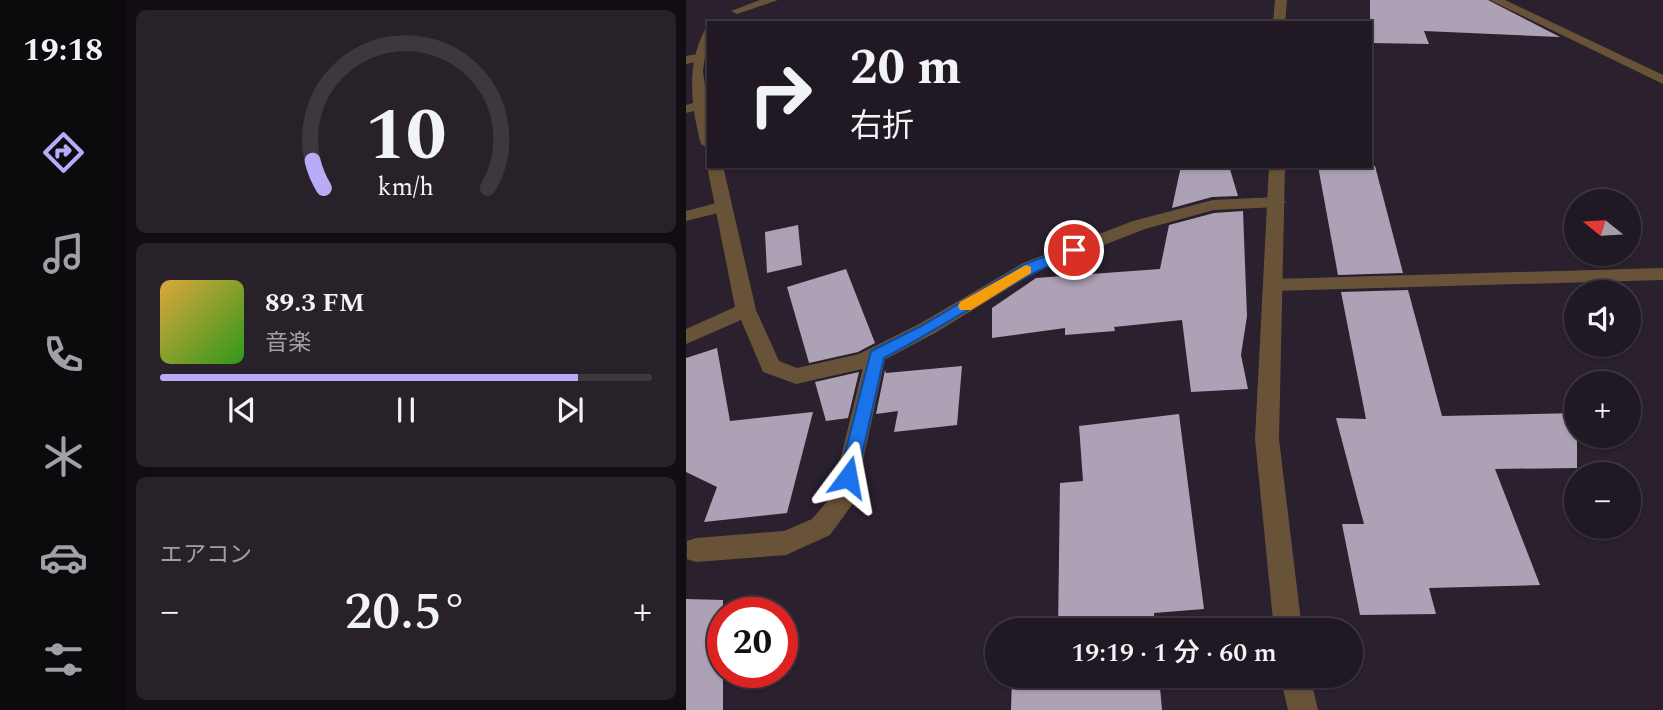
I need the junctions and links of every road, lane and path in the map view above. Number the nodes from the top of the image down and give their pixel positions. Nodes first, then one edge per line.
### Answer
1 (727, 0) edge
2 (772, 0) edge
3 (1281, 0) edge
4 (1496, 0) edge
5 (737, 11) junction
6 (733, 21) edge
7 (1279, 21) edge
8 (707, 35) edge
9 (692, 59) edge
10 (1663, 80) edge
11 (692, 107) edge
12 (707, 140) edge
13 (715, 168) edge
14 (1278, 168) edge
15 (1278, 202) junction
16 (724, 206) junction
17 (686, 216) edge
18 (1663, 274) edge
19 (1274, 285) junction
20 (746, 310) junction
21 (686, 337) edge
22 (876, 355) junction
23 (695, 550) dead end
24 (1287, 618) edge
25 (1298, 688) edge
26 (1303, 710) edge

1 - 5 street
2 - 5 street
3 - 7 street
4 - 10 street
5 - 6 street
8 - 9 street
9 - 11 street
11 - 12 street
13 - 16 street
14 - 15 street
15 - 19 street
15 - 22 street
16 - 17 street
16 - 20 street
18 - 19 street
19 - 24 street
20 - 21 street
20 - 22 street
22 - 23 street
25 - 26 street

